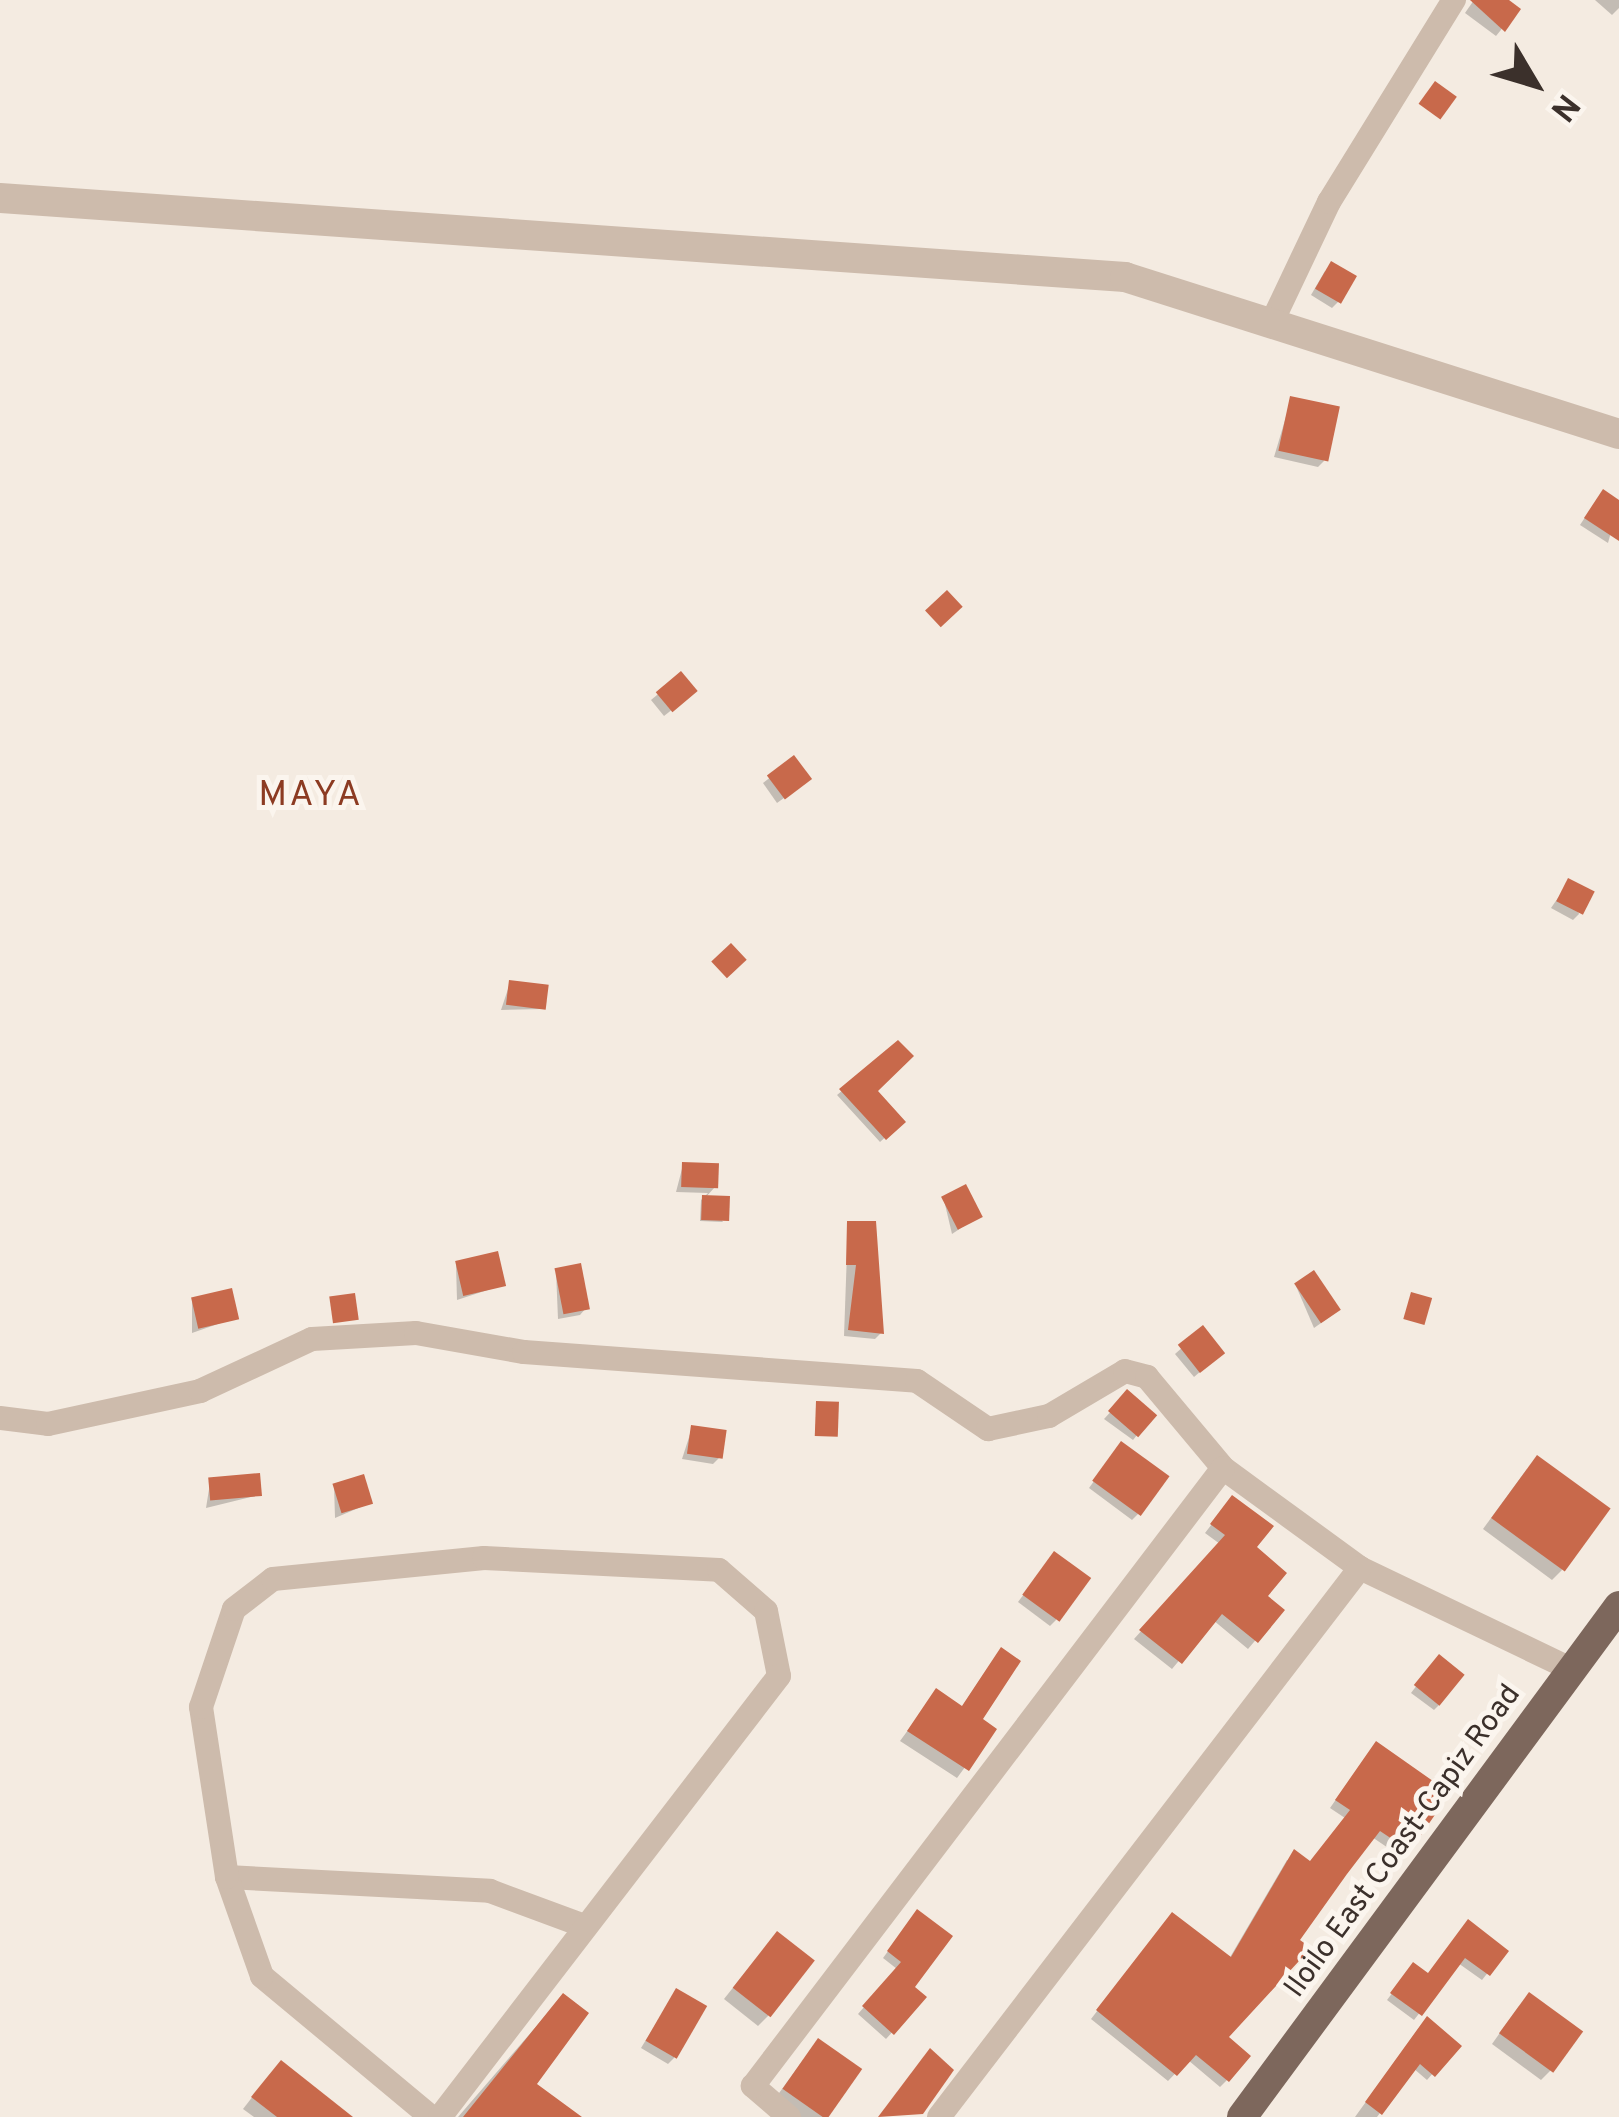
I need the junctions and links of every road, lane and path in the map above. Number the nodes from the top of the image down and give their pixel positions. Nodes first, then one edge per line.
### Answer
1 (1454, 0) edge
2 (0, 198) edge
3 (1271, 324) junction
4 (1619, 434) edge
5 (0, 1418) edge
6 (1223, 1468) junction
7 (1360, 1568) junction
8 (1619, 1606) edge
9 (1573, 1670) junction
10 (227, 1877) junction
11 (584, 1926) junction
12 (435, 2117) edge
13 (788, 2117) edge
14 (940, 2117) edge
15 (1243, 2117) edge

1 - 3 street
2 - 3 street
3 - 4 street
5 - 6 street
6 - 7 street
6 - 13 street
7 - 9 street
7 - 14 street
8 - 9 main road, Iloilo East Coast-Capiz Road
9 - 15 main road, Iloilo East Coast-Capiz Road
10 - 11 street
10 - 11 street
10 - 12 street
11 - 12 street

